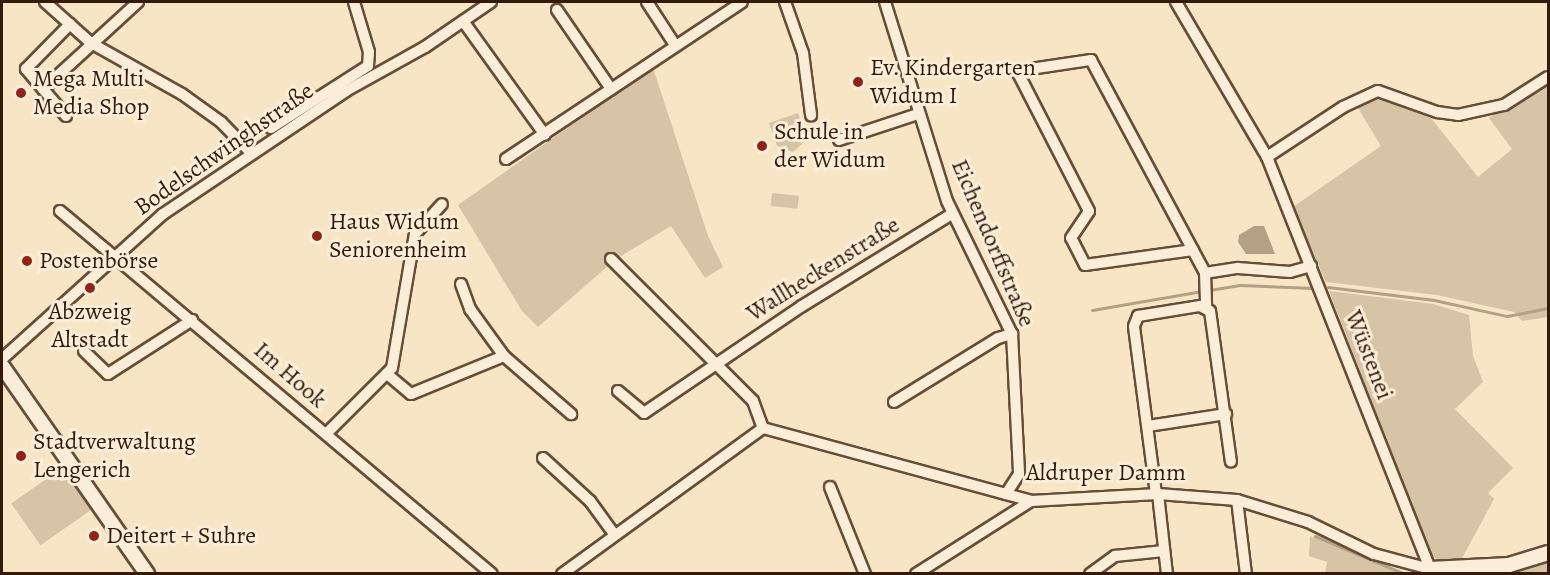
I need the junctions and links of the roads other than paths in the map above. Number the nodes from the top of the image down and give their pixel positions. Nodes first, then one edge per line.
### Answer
1 (45, 2) edge
2 (138, 2) edge
3 (354, 2) edge
4 (490, 2) edge
5 (647, 2) edge
6 (742, 2) edge
7 (785, 2) edge
8 (885, 2) edge
9 (1176, 2) edge
10 (557, 10) dead end
11 (463, 21) junction
12 (70, 24) junction
13 (91, 43) junction
14 (675, 45) junction
15 (1548, 76) edge
16 (43, 89) junction
17 (610, 89) junction
18 (918, 114) junction
19 (811, 115) dead end
20 (66, 116) dead end
21 (271, 128) dead end
22 (545, 135) junction
23 (839, 140) dead end
24 (251, 153) junction
25 (1267, 157) junction
26 (506, 159) dead end
27 (442, 204) dead end
28 (60, 211) dead end
29 (953, 213) junction
30 (1193, 250) junction
31 (114, 254) junction
32 (611, 259) dead end
33 (1311, 266) junction
34 (1205, 273) junction
35 (461, 284) dead end
36 (1206, 306) junction
37 (192, 320) junction
38 (1012, 334) junction
39 (84, 351) dead end
40 (504, 356) junction
41 (2, 359) edge
42 (717, 363) junction
43 (2, 366) edge
44 (387, 374) junction
45 (618, 391) dead end
46 (894, 402) dead end
47 (571, 414) dead end
48 (1226, 414) junction
49 (1148, 426) junction
50 (763, 428) junction
51 (326, 434) junction
52 (543, 458) dead end
53 (1231, 462) dead end
54 (830, 487) dead end
55 (1006, 494) junction
56 (1157, 494) junction
57 (1237, 500) junction
58 (1031, 501) junction
59 (614, 534) junction
60 (1164, 551) junction
61 (1548, 553) edge
62 (1430, 571) edge
63 (147, 573) edge
64 (492, 573) edge
65 (562, 573) edge
66 (865, 573) edge
67 (916, 573) edge
68 (1090, 573) edge
69 (1167, 573) edge
70 (1246, 573) edge

1 - 12 street
2 - 13 street
3 - 21 street
4 - 11 street, Bodelschwinghstraße
5 - 14 street
6 - 14 street
7 - 19 street
8 - 18 street, Eichendorffstraße
9 - 25 street, Wüstenei
10 - 17 street
11 - 22 street
11 - 24 street, Bodelschwinghstraße
12 - 13 street
12 - 16 street
13 - 16 street
13 - 24 street
14 - 17 street
15 - 25 street
16 - 20 street
17 - 22 street
18 - 23 street
18 - 29 street, Eichendorffstraße
22 - 26 street
24 - 31 street, Bodelschwinghstraße
25 - 33 street, Wüstenei
27 - 44 street
28 - 31 street, Im Hook
29 - 38 street, Eichendorffstraße
29 - 42 street, Wallheckenstraße
30 - 30 street
30 - 34 street
31 - 37 street, Im Hook
31 - 41 street, Bodelschwinghstraße
32 - 42 street
33 - 34 street
33 - 62 street, Wüstenei
34 - 36 street
35 - 40 street
36 - 48 street
36 - 49 street
37 - 39 street
37 - 51 street, Im Hook
38 - 46 street
38 - 55 street, Eichendorffstraße
40 - 44 street
40 - 47 street
42 - 45 street, Wallheckenstraße
42 - 50 street
43 - 63 street
44 - 51 street
48 - 49 street
48 - 53 street
49 - 56 street
50 - 55 street, Aldruper Damm
50 - 59 street
51 - 64 street, Im Hook
52 - 59 street
54 - 66 street
55 - 58 street, Aldruper Damm
56 - 57 street, Aldruper Damm
56 - 58 street, Aldruper Damm
56 - 60 street
57 - 62 street, Aldruper Damm
57 - 70 street
58 - 67 street
59 - 65 street
60 - 68 street
60 - 69 street
61 - 62 street, Aldruper Damm

